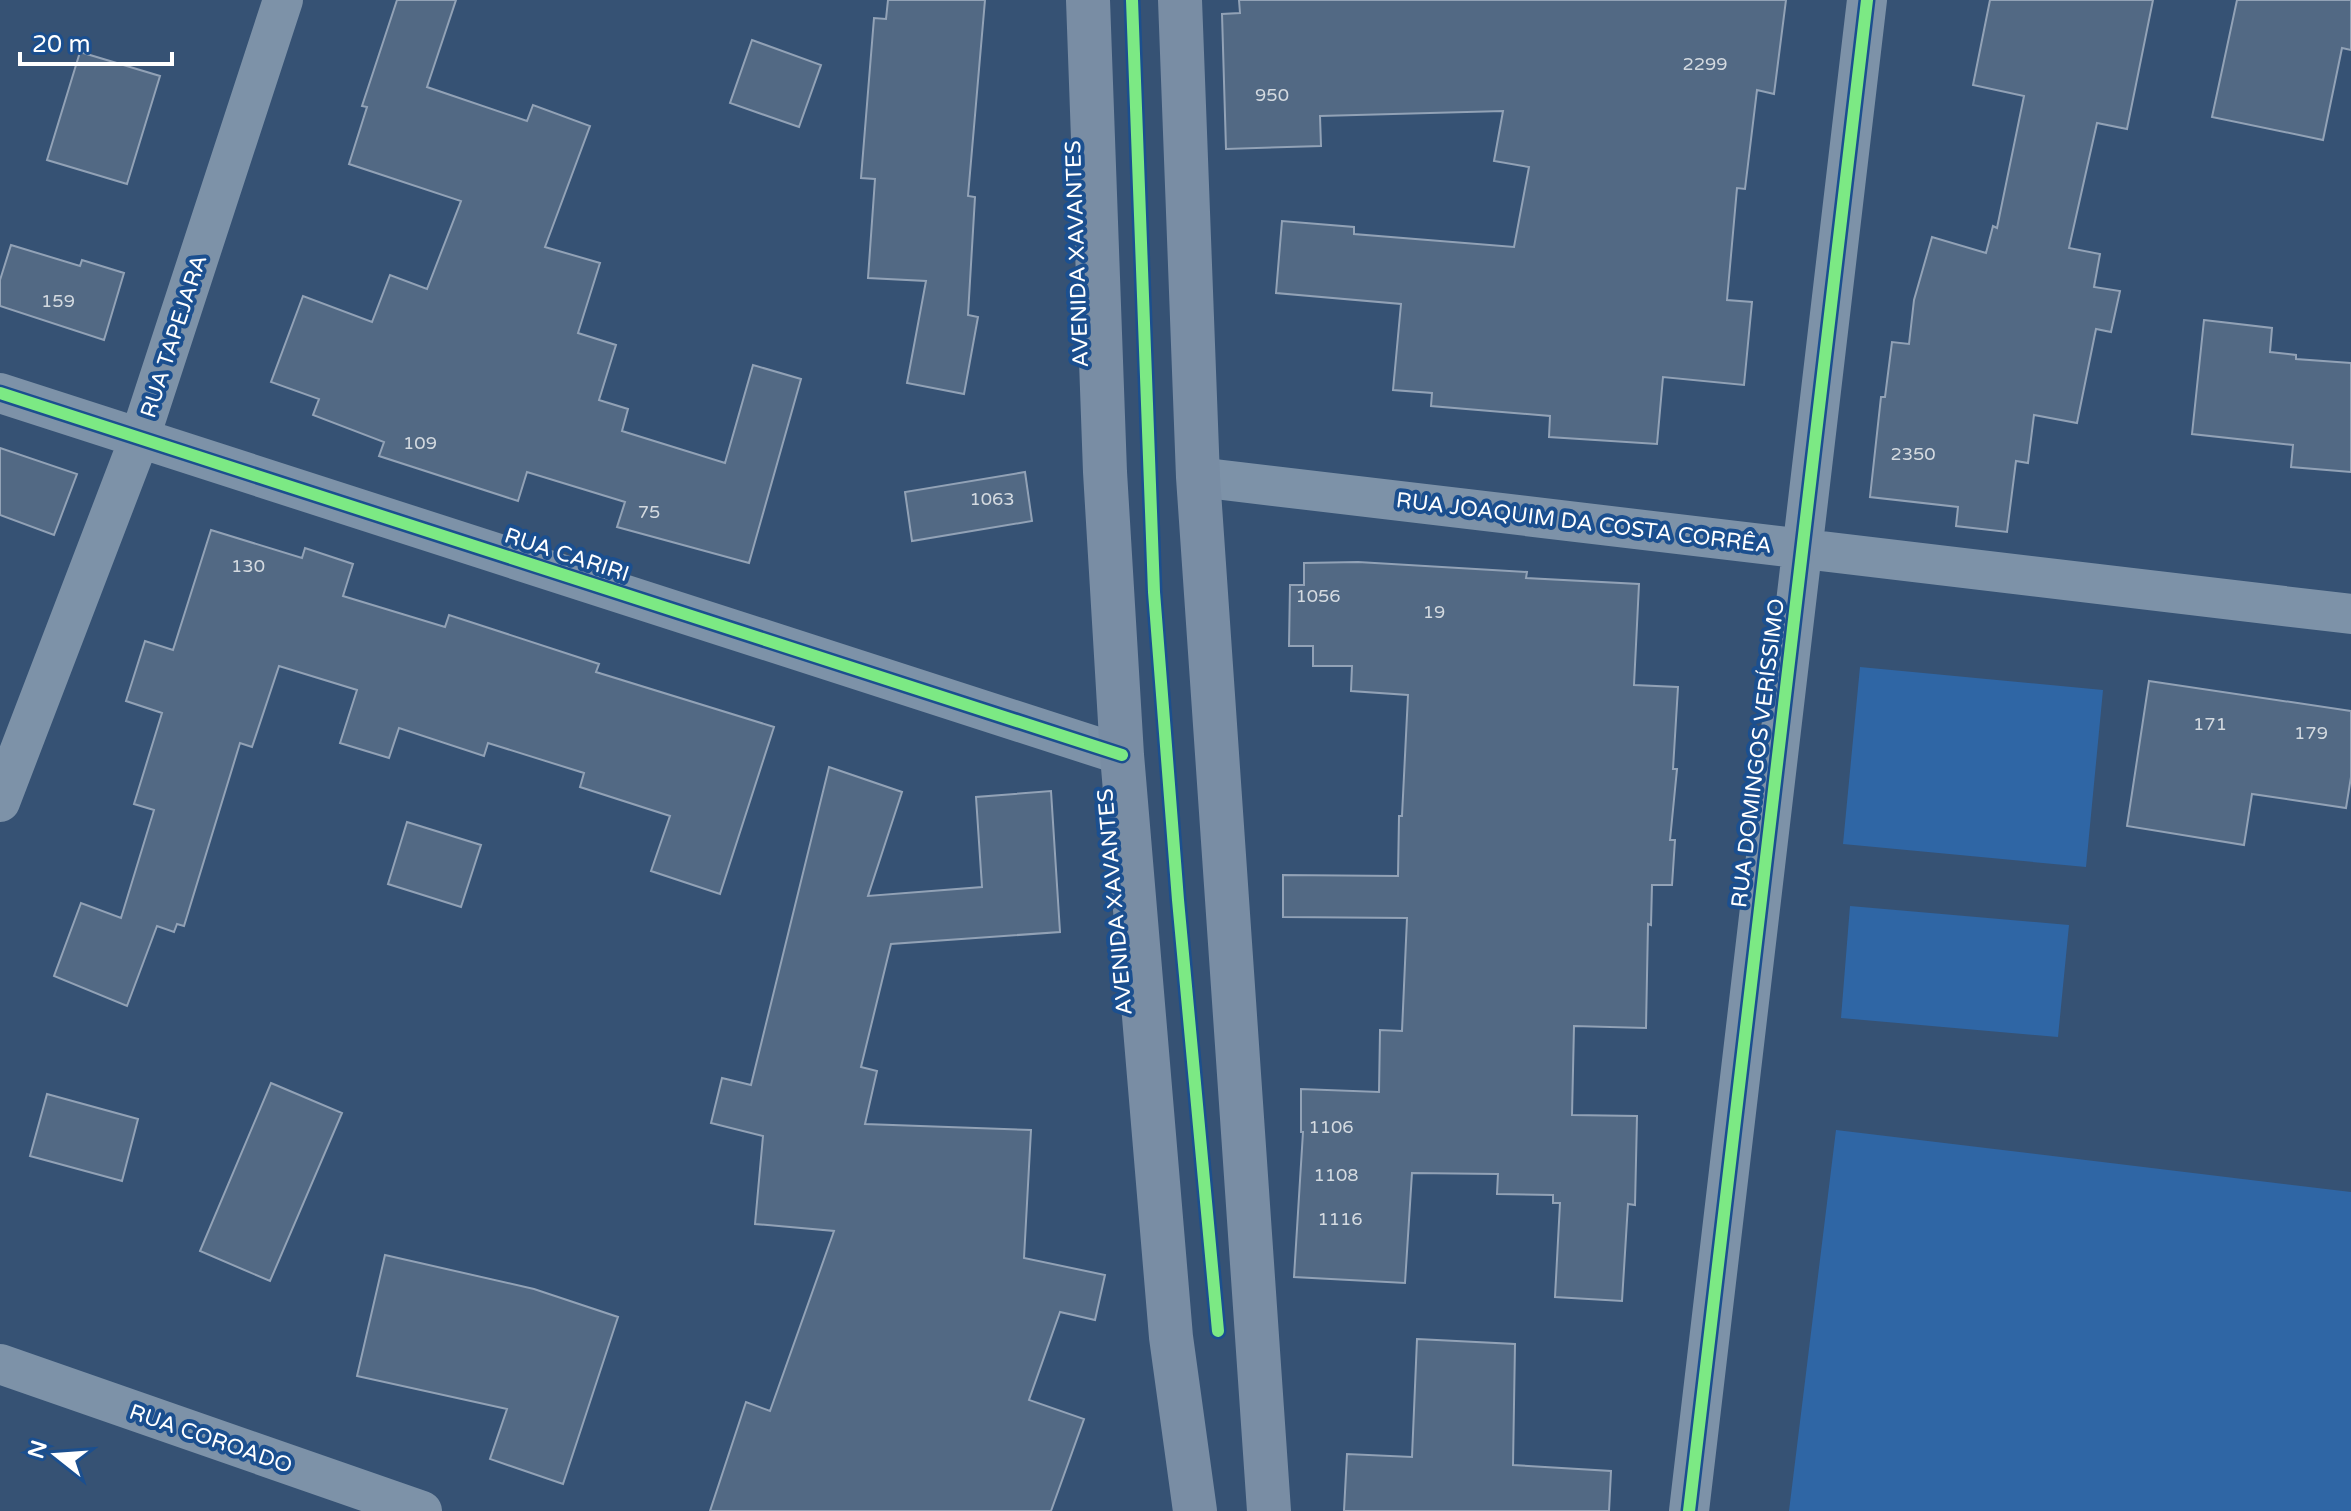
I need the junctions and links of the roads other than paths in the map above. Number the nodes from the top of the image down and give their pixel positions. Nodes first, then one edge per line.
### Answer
1 (283, 0) edge
2 (1088, 0) edge
3 (1180, 0) edge
4 (1867, 0) edge
5 (0, 393) edge
6 (140, 437) junction
7 (1198, 477) junction
8 (1801, 547) junction
9 (2351, 614) edge
10 (1122, 755) junction
11 (0, 802) edge
12 (0, 1364) edge
13 (422, 1511) edge
14 (1195, 1511) edge
15 (1269, 1511) edge
16 (1689, 1511) edge

1 - 6 street, RUA TAPEJARA
2 - 10 main road, AVENIDA XAVANTES
3 - 7 main road
4 - 8 street, RUA DOMINGOS VERÍSSIMO
5 - 6 street, RUA CARIRI
6 - 10 street, RUA CARIRI
6 - 11 street, RUA TAPEJARA
7 - 8 street, RUA JOAQUIM DA COSTA CORRÊA
7 - 15 main road
8 - 9 street, RUA JOAQUIM DA COSTA CORRÊA
8 - 16 street, RUA DOMINGOS VERÍSSIMO
10 - 14 main road, AVENIDA XAVANTES
12 - 13 street, RUA COROADO

